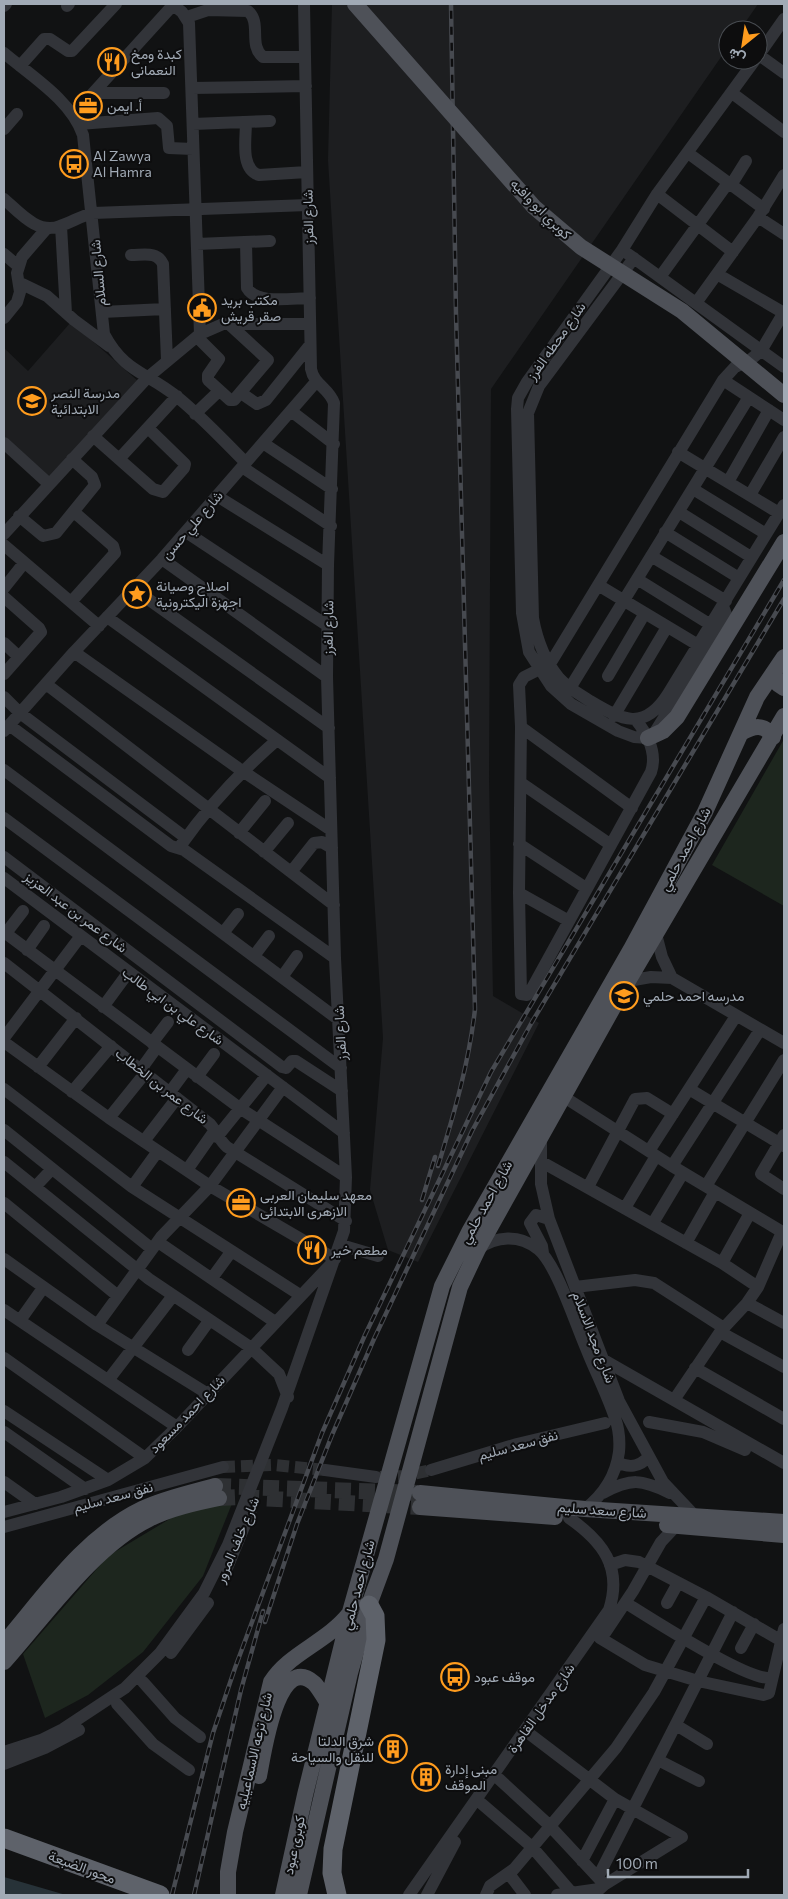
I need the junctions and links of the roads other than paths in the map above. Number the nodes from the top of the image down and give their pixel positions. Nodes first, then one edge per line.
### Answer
1 (116, 4) edge
2 (304, 4) edge
3 (355, 4) edge
4 (370, 4) edge
5 (174, 5) edge
6 (187, 17) junction
7 (784, 19) edge
8 (768, 42) edge
9 (4, 53) edge
10 (305, 57) junction
11 (768, 63) edge
12 (20, 66) junction
13 (748, 70) edge
14 (784, 72) edge
15 (306, 86) junction
16 (192, 88) junction
17 (93, 93) junction
18 (164, 93) dead end
19 (732, 93) junction
20 (17, 114) dead end
21 (76, 119) junction
22 (270, 121) dead end
23 (246, 122) junction
24 (192, 124) junction
25 (4, 129) edge
26 (784, 132) edge
27 (193, 148) junction
28 (688, 152) junction
29 (746, 161) dead end
30 (307, 172) junction
31 (784, 175) edge
32 (729, 184) junction
33 (657, 194) junction
34 (4, 199) edge
35 (308, 205) junction
36 (195, 210) junction
37 (93, 213) junction
38 (761, 213) junction
39 (697, 225) junction
40 (61, 226) junction
41 (48, 228) junction
42 (784, 234) edge
43 (270, 241) dead end
44 (246, 242) junction
45 (196, 244) junction
46 (622, 250) junction
47 (733, 252) junction
48 (4, 254) edge
49 (131, 255) dead end
50 (634, 258) junction
51 (18, 266) junction
52 (718, 274) junction
53 (660, 277) junction
54 (20, 283) junction
55 (310, 298) junction
56 (696, 303) junction
57 (165, 309) junction
58 (102, 312) junction
59 (66, 313) junction
60 (784, 313) edge
61 (5, 315) edge
62 (229, 324) junction
63 (310, 324) junction
64 (198, 335) junction
65 (310, 344) junction
66 (111, 348) junction
67 (761, 350) junction
68 (556, 353) junction
69 (166, 360) junction
70 (784, 367) edge
71 (147, 378) junction
72 (723, 380) junction
73 (784, 381) edge
74 (315, 382) junction
75 (219, 391) junction
76 (241, 393) junction
77 (784, 395) edge
78 (177, 396) junction
79 (749, 397) junction
80 (769, 410) junction
81 (290, 411) junction
82 (195, 414) junction
83 (784, 420) edge
84 (148, 428) junction
85 (93, 436) junction
86 (784, 437) edge
87 (4, 443) edge
88 (263, 443) junction
89 (334, 444) junction
90 (678, 452) junction
91 (72, 459) junction
92 (119, 459) junction
93 (244, 465) junction
94 (706, 468) junction
95 (728, 482) junction
96 (49, 484) junction
97 (332, 489) junction
98 (693, 489) junction
99 (750, 495) junction
100 (217, 496) junction
101 (782, 509) edge
102 (74, 512) junction
103 (679, 512) junction
104 (10, 524) edge
105 (331, 526) junction
106 (186, 532) junction
107 (665, 532) junction
108 (766, 534) junction
109 (784, 542) edge
110 (4, 545) edge
111 (651, 556) junction
112 (751, 557) junction
113 (162, 559) junction
114 (24, 563) junction
115 (328, 565) junction
116 (739, 578) junction
117 (637, 579) junction
118 (598, 585) junction
119 (4, 588) edge
120 (134, 589) junction
121 (4, 597) edge
122 (624, 600) junction
123 (726, 601) junction
124 (71, 602) junction
125 (645, 613) junction
126 (103, 622) junction
127 (711, 625) junction
128 (328, 626) junction
129 (667, 627) junction
130 (4, 644) edge
131 (698, 645) junction
132 (74, 652) junction
133 (19, 657) junction
134 (784, 657) edge
135 (545, 668) junction
136 (774, 672) junction
137 (4, 674) edge
138 (608, 676) dead end
139 (327, 677) junction
140 (46, 684) junction
141 (570, 688) junction
142 (784, 688) edge
143 (4, 697) edge
144 (20, 713) junction
145 (614, 716) junction
146 (784, 716) edge
147 (636, 720) junction
148 (521, 727) junction
149 (6, 728) edge
150 (329, 728) junction
151 (741, 733) junction
152 (773, 737) junction
153 (648, 738) junction
154 (277, 740) junction
155 (4, 770) edge
156 (241, 771) junction
157 (330, 778) junction
158 (521, 783) junction
159 (265, 801) dead end
160 (207, 808) junction
161 (632, 808) junction
162 (4, 818) edge
163 (288, 823) dead end
164 (332, 830) junction
165 (239, 833) junction
166 (182, 843) junction
167 (519, 844) junction
168 (611, 845) junction
169 (332, 848) junction
170 (264, 852) junction
171 (4, 857) edge
172 (291, 872) junction
173 (4, 878) edge
174 (586, 888) junction
175 (519, 893) junction
176 (334, 905) junction
177 (23, 911) dead end
178 (238, 914) dead end
179 (569, 921) junction
180 (44, 926) dead end
181 (5, 933) edge
182 (223, 933) junction
183 (656, 934) junction
184 (269, 936) dead end
185 (80, 937) junction
186 (28, 950) junction
187 (254, 956) junction
188 (297, 956) dead end
189 (335, 958) junction
190 (5, 968) edge
191 (55, 971) junction
192 (128, 973) junction
193 (282, 977) junction
194 (672, 978) junction
195 (628, 981) junction
196 (40, 990) junction
197 (103, 1007) junction
198 (736, 1016) junction
199 (76, 1018) junction
200 (339, 1020) junction
201 (168, 1022) dead end
202 (760, 1030) junction
203 (4, 1038) edge
204 (4, 1042) edge
205 (784, 1043) edge
206 (154, 1045) junction
207 (112, 1046) junction
208 (214, 1054) dead end
209 (784, 1060) edge
210 (38, 1067) junction
211 (341, 1068) junction
212 (143, 1071) junction
213 (192, 1073) junction
214 (267, 1075) junction
215 (283, 1087) junction
216 (689, 1089) junction
217 (4, 1090) edge
218 (342, 1091) junction
219 (72, 1092) junction
220 (173, 1095) junction
221 (564, 1097) junction
222 (713, 1104) junction
223 (240, 1109) junction
224 (673, 1114) junction
225 (109, 1118) junction
226 (258, 1121) junction
227 (744, 1122) junction
228 (4, 1130) edge
229 (617, 1132) junction
230 (344, 1133) junction
231 (216, 1134) junction
232 (541, 1139) junction
233 (144, 1141) junction
234 (782, 1141) edge
235 (158, 1151) junction
236 (236, 1152) junction
237 (653, 1153) junction
238 (540, 1161) junction
239 (4, 1162) edge
240 (52, 1169) junction
241 (678, 1169) junction
242 (187, 1170) junction
243 (346, 1177) junction
244 (210, 1186) junction
245 (35, 1187) junction
246 (132, 1187) junction
247 (588, 1187) junction
248 (710, 1189) junction
249 (784, 1189) edge
250 (4, 1203) edge
251 (625, 1208) junction
252 (750, 1213) junction
253 (178, 1218) junction
254 (549, 1219) junction
255 (346, 1221) junction
256 (653, 1223) junction
257 (783, 1233) edge
258 (686, 1243) junction
259 (341, 1245) junction
260 (155, 1246) junction
261 (478, 1249) junction
262 (231, 1252) junction
263 (543, 1254) junction
264 (378, 1256) dead end
265 (4, 1259) edge
266 (335, 1260) junction
267 (722, 1264) junction
268 (137, 1270) junction
269 (212, 1278) junction
270 (575, 1286) junction
271 (758, 1287) junction
272 (42, 1288) junction
273 (300, 1295) junction
274 (118, 1296) junction
275 (172, 1296) junction
276 (747, 1303) junction
277 (4, 1310) edge
278 (20, 1319) junction
279 (209, 1321) junction
280 (275, 1322) junction
281 (784, 1323) edge
282 (97, 1325) junction
283 (722, 1330) junction
284 (250, 1347) junction
285 (132, 1348) junction
286 (188, 1350) dead end
287 (4, 1358) edge
288 (602, 1359) junction
289 (784, 1367) edge
290 (696, 1368) junction
291 (109, 1379) junction
292 (208, 1394) junction
293 (286, 1395) junction
294 (674, 1400) junction
295 (4, 1411) edge
296 (784, 1419) edge
297 (649, 1422) dead end
298 (605, 1423) dead end
299 (177, 1426) junction
300 (4, 1432) edge
301 (648, 1457) junction
302 (145, 1458) junction
303 (617, 1462) junction
304 (784, 1463) edge
305 (223, 1467) tunnel mouth
306 (325, 1470) tunnel mouth
307 (431, 1470) tunnel mouth
308 (784, 1472) edge
309 (376, 1477) tunnel mouth
310 (108, 1480) junction
311 (4, 1482) edge
312 (86, 1489) junction
313 (602, 1493) junction
314 (673, 1494) junction
315 (34, 1504) junction
316 (585, 1509) junction
317 (4, 1512) edge
318 (695, 1516) junction
319 (569, 1518) junction
320 (784, 1522) edge
321 (676, 1526) junction
322 (4, 1527) edge
323 (784, 1535) edge
324 (610, 1565) junction
325 (648, 1567) junction
326 (678, 1583) junction
327 (706, 1597) junction
328 (626, 1603) junction
329 (667, 1603) dead end
330 (369, 1605) junction
331 (350, 1612) junction
332 (733, 1612) junction
333 (754, 1624) junction
334 (782, 1635) edge
335 (600, 1638) junction
336 (683, 1638) junction
337 (4, 1643) edge
338 (741, 1648) dead end
339 (711, 1654) junction
340 (4, 1662) edge
341 (665, 1671) junction
342 (772, 1678) junction
343 (698, 1681) junction
344 (143, 1682) junction
345 (328, 1702) junction
346 (117, 1704) junction
347 (676, 1725) junction
348 (527, 1726) junction
349 (200, 1737) dead end
350 (707, 1744) dead end
351 (4, 1752) edge
352 (658, 1760) junction
353 (4, 1764) edge
354 (189, 1770) dead end
355 (500, 1780) junction
356 (589, 1780) junction
357 (699, 1781) dead end
358 (305, 1795) joint
359 (322, 1797) joint
360 (615, 1799) junction
361 (482, 1804) junction
362 (632, 1810) junction
363 (549, 1825) junction
364 (4, 1838) edge
365 (532, 1847) junction
366 (4, 1849) edge
367 (582, 1861) junction
368 (509, 1874) junction
369 (599, 1886) edge
370 (571, 1892) junction
371 (128, 1895) edge
372 (160, 1895) edge
373 (228, 1895) edge
374 (237, 1895) edge
375 (283, 1895) edge
376 (299, 1895) edge
377 (337, 1895) edge
378 (409, 1895) edge
379 (427, 1895) edge
380 (486, 1895) edge
381 (525, 1895) edge
382 (557, 1895) edge

1 - 12 street
2 - 10 street, شارع الفرز
3 - 77 main road, كوبري ابو وافيه, bridge
4 - 73 main road, كوبري ابو وافيه
5 - 6 street
5 - 17 street
6 - 10 street
6 - 16 street
7 - 8 street, شارع محطه الفرز
9 - 12 street
10 - 15 street, شارع الفرز
11 - 14 street
12 - 21 street
13 - 19 street, شارع محطه الفرز
15 - 16 street
15 - 30 street, شارع الفرز
16 - 24 street
17 - 18 street
17 - 21 street
19 - 26 street
19 - 28 street, شارع محطه الفرز
20 - 25 street
21 - 27 street
21 - 37 street, شارع السلام
22 - 23 street
23 - 24 street
23 - 30 street
24 - 27 street
27 - 36 street
28 - 32 street
28 - 33 street, شارع محطه الفرز
29 - 32 street
30 - 35 street, شارع الفرز
31 - 38 street
32 - 38 street
32 - 39 street
33 - 39 street
33 - 46 street, شارع محطه الفرز
34 - 41 street
35 - 36 street
35 - 55 street, شارع الفرز
36 - 37 street
36 - 45 street
37 - 40 street
37 - 58 street, شارع السلام
38 - 42 street
38 - 47 street
39 - 47 street
39 - 53 street
40 - 41 street
40 - 59 street
41 - 51 street
43 - 44 street
44 - 45 street
44 - 55 street
45 - 64 street
46 - 50 street
46 - 68 street, شارع محطه الفرز
47 - 52 street
48 - 51 street
49 - 57 street
50 - 53 street
50 - 68 street, شارع محطه الفرز
51 - 54 street
52 - 56 street
52 - 60 street
53 - 56 street
54 - 59 street
54 - 61 street
55 - 63 street, شارع الفرز
56 - 67 street
57 - 58 street
57 - 69 street
58 - 66 street, شارع السلام
59 - 66 street
60 - 67 street
62 - 63 street
62 - 64 street
62 - 76 street
63 - 65 street, شارع الفرز
64 - 69 street
64 - 75 street
65 - 74 street, شارع الفرز
65 - 76 street
66 - 71 street, شارع السلام
67 - 70 street
67 - 72 street
68 - 135 street, شارع محطه الفرز
69 - 71 street
71 - 78 street, شارع السلام
71 - 85 street
72 - 79 street
72 - 90 street
74 - 81 street, شارع علي حسن
74 - 89 street, شارع الفرز
75 - 76 street
75 - 82 street
78 - 82 street, شارع السلام
78 - 84 street
79 - 80 street
79 - 94 street
80 - 83 street
80 - 95 street
81 - 88 street, شارع علي حسن
81 - 89 street
82 - 93 street, شارع السلام
84 - 92 street
84 - 92 street
85 - 91 street
85 - 92 street
86 - 99 street
87 - 96 street
88 - 93 street, شارع علي حسن
88 - 97 street
89 - 97 street, شارع الفرز
90 - 94 street
90 - 118 street
91 - 96 street
91 - 102 street
93 - 100 street, شارع علي حسن
93 - 105 street, شارع السلام
94 - 95 street
94 - 98 street
95 - 99 street
96 - 104 street
97 - 105 street, شارع الفرز
98 - 103 street
98 - 108 street
99 - 101 street
100 - 106 street, شارع علي حسن
100 - 115 street
101 - 108 street
102 - 104 street
102 - 124 street
103 - 107 street
103 - 112 street
105 - 115 street, شارع الفرز
106 - 113 street, شارع علي حسن
106 - 128 street
107 - 111 street
107 - 116 street
108 - 112 street
109 - 153 main road
110 - 114 street
111 - 117 street
111 - 123 street
112 - 116 street
113 - 120 street, شارع علي حسن
113 - 139 street
114 - 119 street
114 - 124 street
115 - 128 street, شارع الفرز
116 - 123 street
117 - 122 street
117 - 127 street
118 - 122 street
118 - 135 street
120 - 126 street, شارع علي حسن
120 - 150 street
121 - 133 street
122 - 125 street
122 - 141 street
123 - 127 street
123 - 153 street
124 - 126 street
125 - 129 street
125 - 138 street
126 - 132 street, شارع علي حسن
126 - 154 street
127 - 131 street
128 - 139 street, شارع الفرز
129 - 131 street
129 - 145 street
130 - 133 street
131 - 147 street
132 - 140 street, شارع علي حسن
132 - 156 street
133 - 137 street
134 - 136 main road, شارع احمد حلمي
135 - 141 street
135 - 148 street
135 - 153 street
136 - 142 main road
136 - 151 main road, شارع احمد حلمي
139 - 150 street, شارع الفرز
140 - 144 street, شارع علي حسن
140 - 160 street
141 - 145 street
143 - 144 street
144 - 149 street, شارع علي حسن
144 - 166 street
145 - 147 street
146 - 152 main road, شارع احمد حلمي
147 - 153 street
148 - 158 street
148 - 161 street
149 - 166 street
150 - 157 street, شارع الفرز
151 - 152 main road
151 - 331 main road, شارع احمد حلمي
152 - 183 main road, شارع احمد حلمي
153 - 161 street
154 - 156 street
154 - 157 street
155 - 182 street
156 - 160 street
156 - 164 street
157 - 164 street, شارع الفرز
158 - 167 street
158 - 168 street
159 - 165 street
160 - 165 street
160 - 166 street
161 - 168 street
162 - 211 street
163 - 170 street
164 - 169 street, شارع الفرز
165 - 170 street
166 - 189 street
167 - 174 street
167 - 175 street
168 - 174 street
169 - 172 street
169 - 176 street, شارع الفرز
170 - 172 street
171 - 218 street, شارع عمر بن عبد العزيز
172 - 176 street
173 - 185 street, شارع علي بن ابي طالب
174 - 179 street
175 - 179 street
175 - 179 street
176 - 189 street, شارع الفرز
177 - 181 street
178 - 182 street
180 - 186 street
181 - 186 street
182 - 187 street
183 - 194 street
183 - 195 main road, شارع احمد حلمي
184 - 187 street
185 - 191 street
185 - 192 street, شارع علي بن ابي طالب
186 - 191 street
187 - 193 street
188 - 193 street
189 - 200 street, شارع الفرز
190 - 196 street, شارع عمر بن الخطاب
191 - 196 street
191 - 197 street
192 - 197 street
192 - 214 street, شارع علي بن ابي طالب
193 - 200 street
194 - 195 street
194 - 198 street
195 - 221 main road, شارع احمد حلمي
196 - 199 street, شارع عمر بن الخطاب
196 - 203 street
197 - 206 street
198 - 202 street
198 - 216 street
199 - 207 street, شارع عمر بن الخطاب
199 - 210 street
200 - 211 street, شارع الفرز
201 - 206 street
202 - 205 street
202 - 222 street
204 - 210 street
206 - 212 street
206 - 213 street
207 - 212 street, شارع عمر بن الخطاب
207 - 219 street
208 - 213 street
209 - 227 street
210 - 219 street
211 - 218 street, شارع الفرز
212 - 220 street, شارع عمر بن الخطاب
212 - 225 street
213 - 220 street
213 - 223 street
214 - 215 street, شارع علي بن ابي طالب
214 - 223 street
215 - 226 street
215 - 230 street, شارع علي بن ابي طالب
216 - 222 street
216 - 224 street
217 - 246 street
218 - 230 street, شارع الفرز
219 - 225 street
220 - 231 street, شارع عمر بن الخطاب
220 - 233 street
221 - 229 street
221 - 232 main road, شارع احمد حلمي
222 - 227 street
222 - 241 street
223 - 226 street
223 - 231 street
224 - 229 street
224 - 237 street
225 - 233 street
226 - 236 street
226 - 243 street
227 - 234 street
227 - 248 street
228 - 240 street
229 - 237 street
229 - 247 street
230 - 243 street, شارع الفرز
231 - 236 street, شارع عمر بن الخطاب
231 - 242 street
232 - 238 street, شارع مجد الاسلام
232 - 261 main road, شارع احمد حلمي
233 - 235 street
234 - 249 street
235 - 242 street
235 - 246 street
236 - 244 street
236 - 255 street, شارع عمر بن الخطاب
237 - 241 street
237 - 251 street
238 - 247 street
238 - 254 street, شارع مجد الاسلام
239 - 245 street
240 - 245 street
240 - 260 street
241 - 248 street
241 - 256 street
242 - 244 street
243 - 255 street, شارع الفرز
244 - 253 street
244 - 266 street
245 - 268 street
246 - 253 street
247 - 251 street
248 - 252 street
248 - 258 street
250 - 274 street
251 - 256 street
252 - 257 street
252 - 267 street
253 - 260 street
253 - 262 street
254 - 263 street
254 - 270 street, شارع مجد الاسلام
255 - 259 street, شارع الفرز
256 - 258 street
257 - 271 street
258 - 267 street
259 - 264 street
259 - 266 street, شارع الفرز
260 - 268 street
260 - 269 street
261 - 263 street, شارع مجد الاسلام
261 - 330 main road, شارع احمد حلمي
262 - 269 street
262 - 273 street
263 - 303 street, شارع مجد الاسلام
265 - 272 street
266 - 273 street, شارع احمد مسعود
266 - 293 street, شارع خلف المرور
267 - 271 street
268 - 274 street
268 - 275 street
269 - 280 street
270 - 283 street
270 - 288 street, شارع مجد الاسلام
271 - 276 street
272 - 278 street
272 - 282 street
273 - 280 street, شارع احمد مسعود
274 - 282 street
275 - 279 street
275 - 285 street
276 - 281 street
276 - 283 street
277 - 278 street
278 - 291 street
279 - 284 street
279 - 286 street
280 - 284 street, شارع احمد مسعود
282 - 285 street
283 - 289 street
283 - 290 street
284 - 292 street, شارع احمد مسعود
284 - 293 street
285 - 291 street
285 - 292 street
287 - 302 street
288 - 294 street
288 - 301 street, شارع مجد الاسلام
290 - 294 street
290 - 296 street
291 - 299 street
292 - 299 street, شارع احمد مسعود
293 - 344 street, شارع خلف المرور
293 - 351 street, شارع خلف المرور
294 - 304 street
295 - 310 street
297 - 308 street
298 - 307 street, نفق سعد سليم
299 - 302 street, شارع احمد مسعود
300 - 312 street
301 - 303 street
301 - 314 street, شارع مجد الاسلام
302 - 310 street, شارع احمد مسعود
303 - 313 street, شارع مجد الاسلام
305 - 322 street, نفق سعد سليم
306 - 309 street
310 - 312 street, شارع احمد مسعود
311 - 315 street
312 - 315 street, شارع احمد مسعود
313 - 314 street
313 - 316 street, شارع مجد الاسلام
314 - 318 street, شارع مجد الاسلام
315 - 317 street, شارع احمد مسعود
316 - 318 main road, شارع سعد سليم
316 - 319 main road, شارع سعد سليم
318 - 320 main road, شارع سعد سليم
319 - 321 main road, شارع سعد سليم
319 - 324 street, شارع مدخل القاهرة
321 - 323 main road, شارع سعد سليم
321 - 325 street, شارع مدخل القاهرة
324 - 325 street
324 - 348 street, شارع مدخل القاهرة
325 - 326 street
325 - 328 street, شارع مدخل القاهرة
326 - 327 street
326 - 329 street
327 - 332 street
327 - 336 street
328 - 335 street, شارع مدخل القاهرة
328 - 336 street
330 - 359 main road, شارع احمد حلمي
330 - 377 highway
331 - 345 main road, شارع احمد حلمي
331 - 373 main road, شارع ترعه الاسماعيليه
332 - 333 street
332 - 339 street
333 - 334 street
333 - 338 street
334 - 342 street
335 - 341 street
335 - 348 street, شارع مدخل القاهرة
336 - 339 street
336 - 341 street
337 - 340 main road
339 - 342 street
339 - 343 street
341 - 343 street
341 - 356 street
342 - 343 street
343 - 347 street
344 - 346 street, شارع خلف المرور
344 - 349 street
345 - 358 main road, شارع احمد حلمي
345 - 374 main road, شارع ترعه الاسماعيليه
346 - 353 street, شارع خلف المرور
346 - 354 street
347 - 350 street
347 - 352 street
348 - 355 street, شارع مدخل القاهرة
348 - 356 street
348 - 378 street, شارع مدخل القاهرة
352 - 357 street
352 - 362 street
355 - 361 street, شارع مدخل القاهرة
355 - 363 street
356 - 360 street
356 - 363 street
358 - 375 main road, كوبرى عبود
359 - 376 main road, كوبرى عبود
360 - 362 street
360 - 367 street
361 - 365 street
361 - 379 street, شارع مدخل القاهرة
362 - 369 street
362 - 369 street
363 - 365 street
363 - 367 street
364 - 372 highway, محور الضبعة
365 - 368 street
365 - 370 street
366 - 371 highway
367 - 369 street
368 - 380 street
368 - 381 street
369 - 370 street
370 - 382 street

